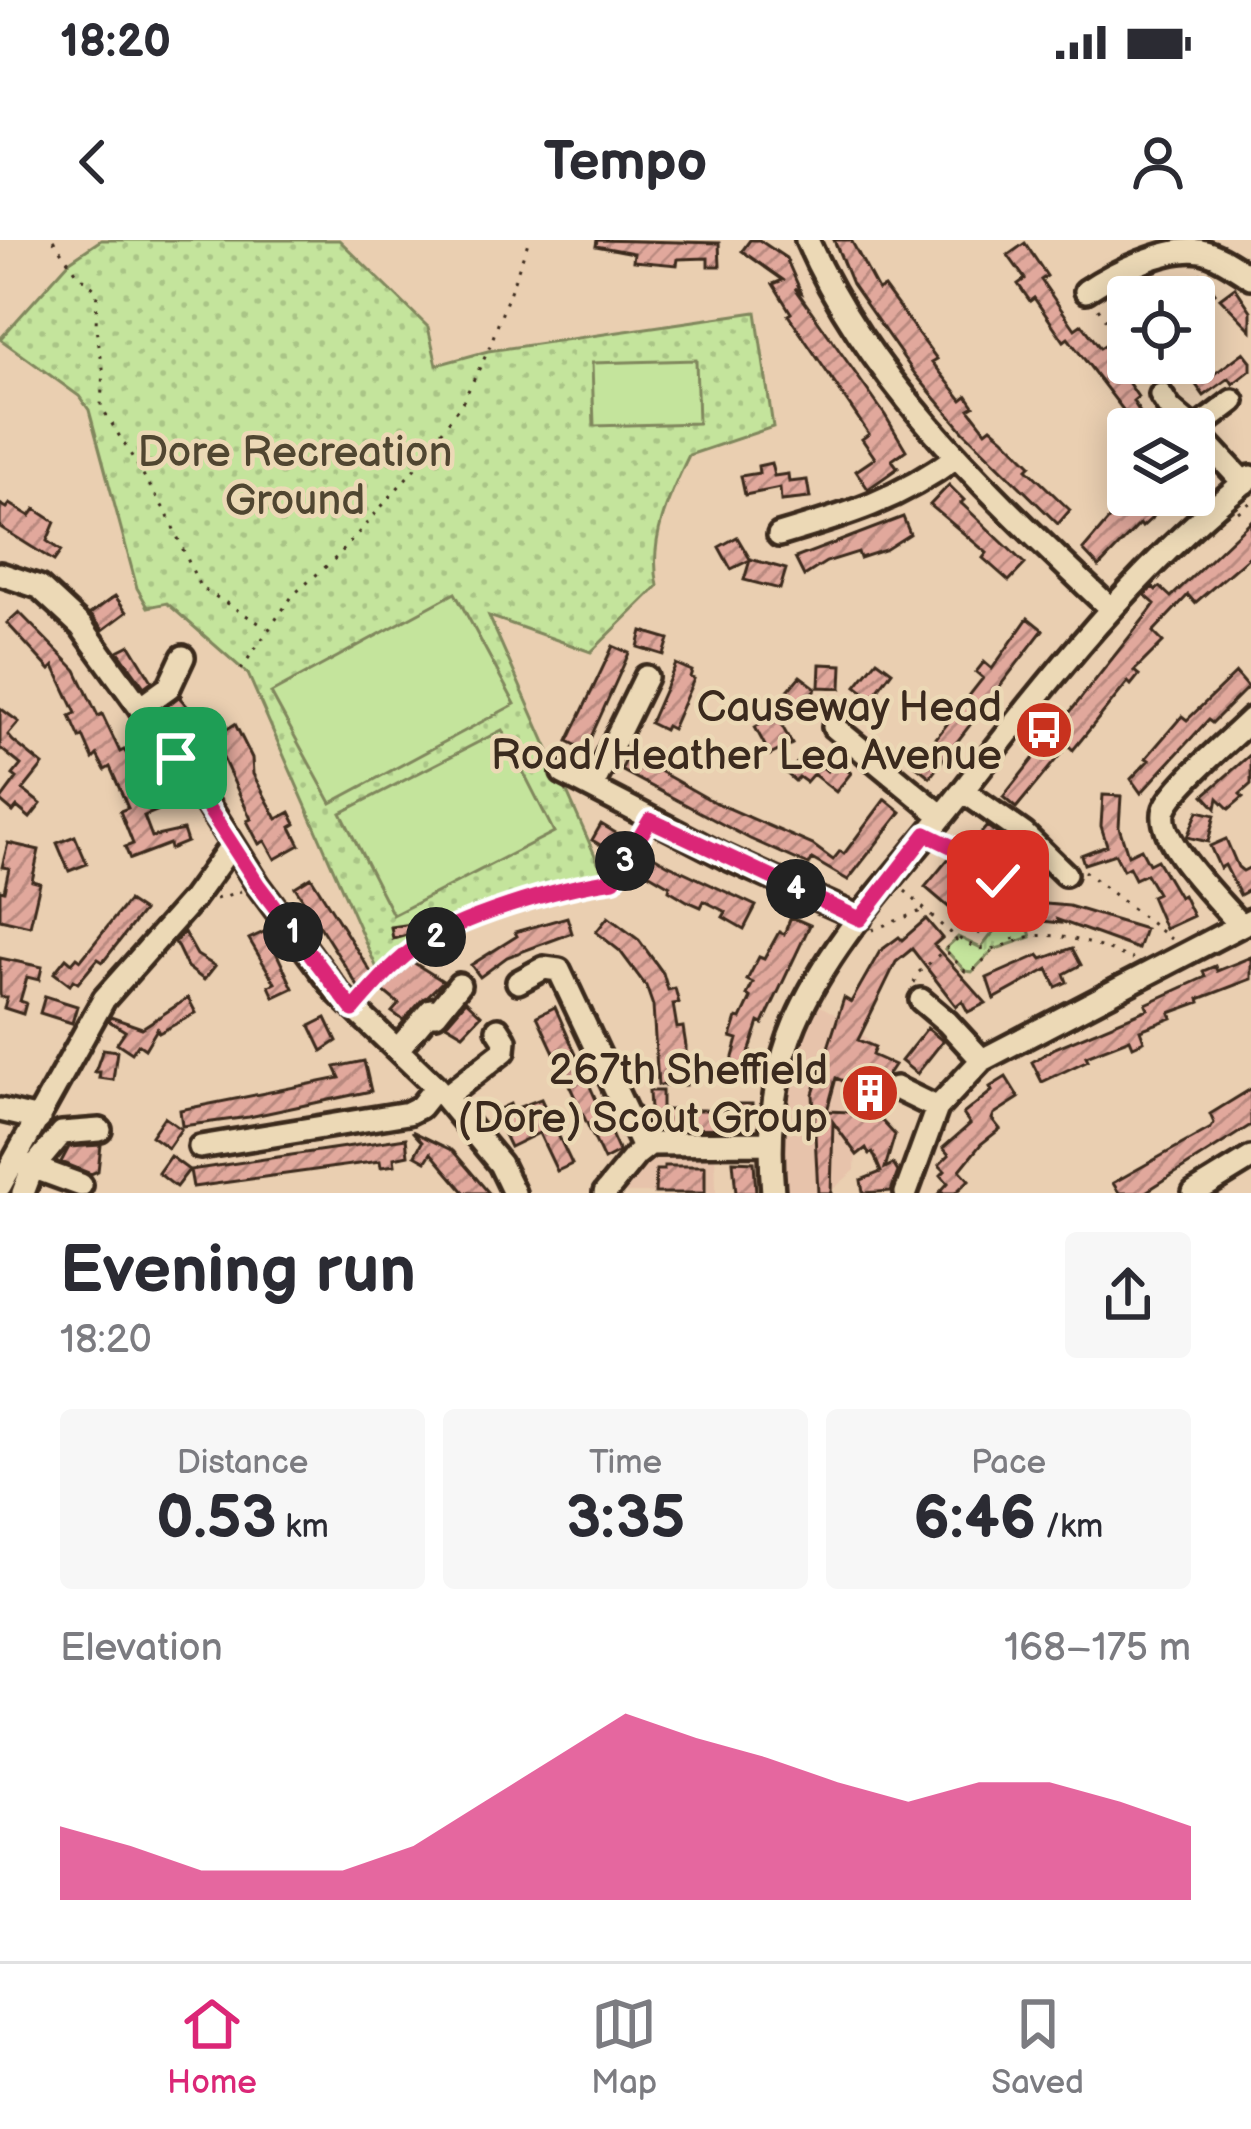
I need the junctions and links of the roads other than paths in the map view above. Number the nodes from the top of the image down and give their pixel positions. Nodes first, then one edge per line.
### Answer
1 (807, 240) edge
2 (1251, 278) edge
3 (1086, 292) road end
4 (1161, 394) road end
5 (1233, 401) dead end
6 (1169, 408) edge
7 (1215, 414) edge
8 (1215, 449) edge
9 (956, 457) junction
10 (1247, 480) edge
11 (779, 535) dead end
12 (0, 574) edge
13 (1111, 609) junction
14 (183, 657) dead end
15 (646, 677) dead end
16 (140, 708) junction
17 (1251, 719) edge
18 (834, 727) dead end
19 (563, 772) dead end
20 (592, 788) junction
21 (963, 791) junction
22 (942, 815) junction
23 (231, 846) junction
24 (1065, 874) dead end
25 (860, 919) junction
26 (1246, 922) edge
27 (518, 982) dead end
28 (459, 986) dead end
29 (921, 1000) road end
30 (499, 1029) dead end
31 (398, 1049) junction
32 (982, 1060) junction
33 (896, 1088) dead end
34 (441, 1092) junction
35 (937, 1108) junction
36 (0, 1110) edge
37 (39, 1119) junction
38 (100, 1130) dead end
39 (771, 1143) junction
40 (200, 1148) dead end
41 (643, 1148) junction
42 (1251, 1158) edge
43 (24, 1165) junction
44 (80, 1185) dead end
45 (0, 1186) edge
46 (23, 1193) edge
47 (514, 1193) edge
48 (604, 1193) edge
49 (773, 1193) edge
50 (906, 1193) edge
51 (1194, 1193) edge

1 - 9 street
2 - 3 street
4 - 6 street
5 - 7 street
8 - 10 street
9 - 11 street
9 - 13 street
10 - 13 street
12 - 16 street
13 - 21 street
14 - 16 street
15 - 20 street
16 - 23 street
17 - 26 street
18 - 22 street
19 - 20 street
20 - 25 street
21 - 22 street
21 - 24 street
22 - 25 street
23 - 31 street
23 - 37 street
25 - 39 street
26 - 32 street
27 - 41 street
28 - 31 street
29 - 32 street
30 - 34 street
31 - 34 street
32 - 35 street
33 - 35 street
34 - 40 street
34 - 47 street
35 - 50 street
36 - 37 street
37 - 43 street
38 - 43 street
39 - 41 street
39 - 49 street
41 - 48 street
42 - 51 street
43 - 44 street
43 - 45 street
43 - 46 street

